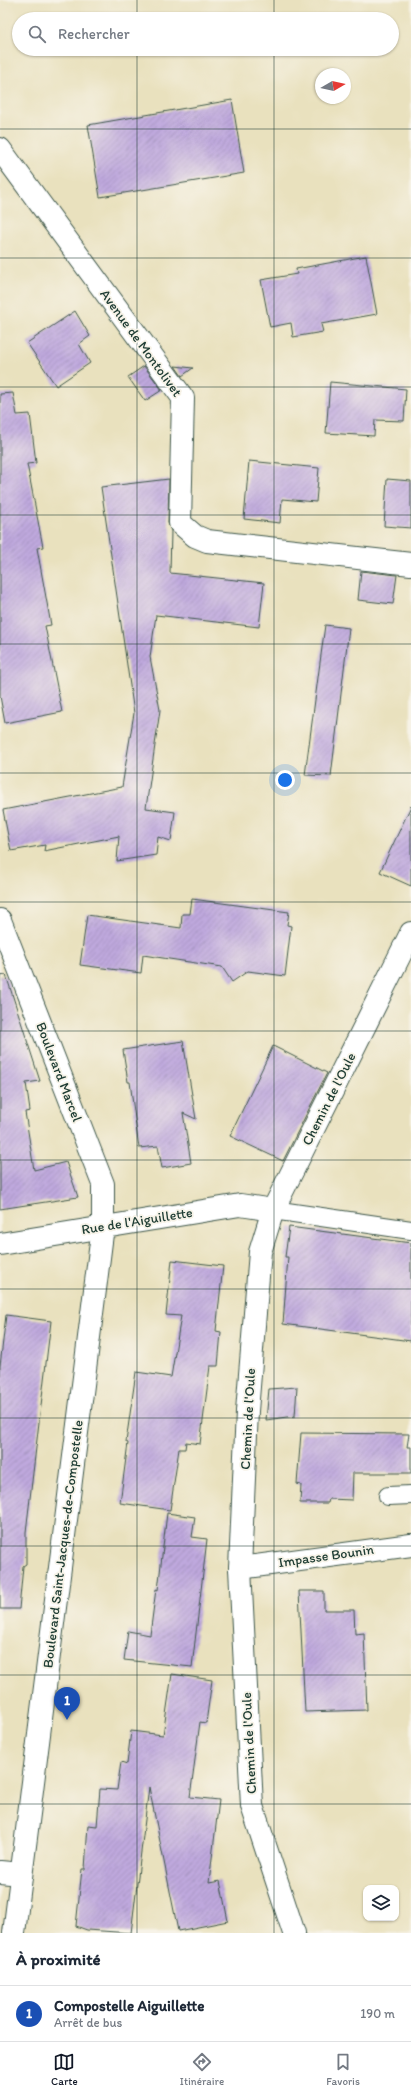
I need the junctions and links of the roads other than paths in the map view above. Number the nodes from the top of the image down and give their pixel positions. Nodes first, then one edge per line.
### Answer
1 (0, 149) edge
2 (411, 564) edge
3 (0, 920) edge
4 (411, 933) edge
5 (273, 1210) junction
6 (103, 1226) junction
7 (411, 1230) edge
8 (0, 1244) edge
9 (411, 1495) edge
10 (388, 1496) dead end
11 (411, 1545) edge
12 (240, 1568) junction
13 (10, 1873) edge
14 (14, 1933) edge
15 (294, 1933) edge

1 - 2 street, Avenue de Montolivet
3 - 6 street, Boulevard Marcel
4 - 5 street, Chemin de l'Oule
5 - 6 street, Rue de l'Aiguillette
5 - 7 lane
5 - 12 street, Chemin de l'Oule
6 - 8 street, Rue de l'Aiguillette
6 - 13 street, Boulevard Saint-Jacques-de-Compostelle
9 - 10 lane
11 - 12 street, Impasse Bounin
12 - 15 street, Chemin de l'Oule
13 - 14 street, Boulevard Saint-Jacques-de-Compostelle

